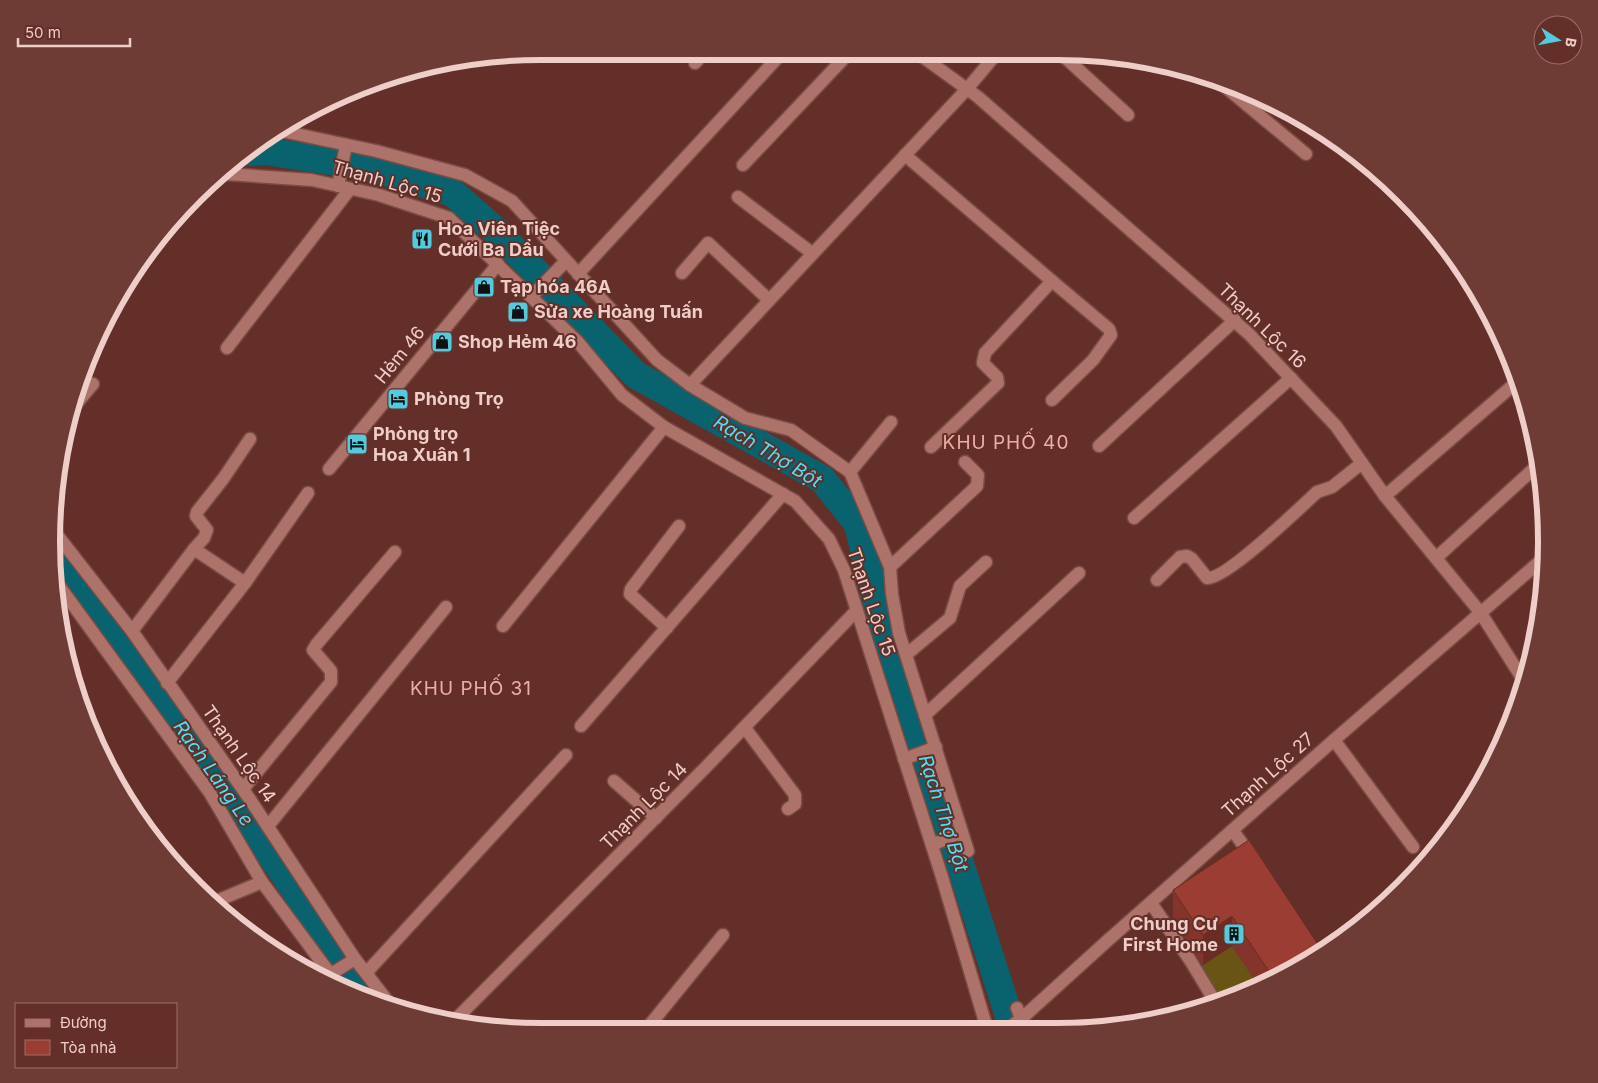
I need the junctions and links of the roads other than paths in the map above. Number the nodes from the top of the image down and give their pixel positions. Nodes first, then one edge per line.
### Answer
1 (776, 60) edge
2 (842, 60) edge
3 (927, 60) edge
4 (991, 60) edge
5 (1068, 60) edge
6 (967, 88) junction
7 (1243, 98) edge
8 (1128, 115) dead end
9 (288, 132) edge
10 (346, 145) junction
11 (1306, 154) dead end
12 (904, 155) junction
13 (743, 165) dead end
14 (230, 174) edge
15 (344, 187) junction
16 (738, 197) dead end
17 (812, 253) junction
18 (566, 261) junction
19 (498, 264) junction
20 (682, 273) dead end
21 (578, 274) junction
22 (1052, 280) junction
23 (532, 296) junction
24 (769, 300) junction
25 (1235, 320) junction
26 (227, 348) dead end
27 (1291, 378) junction
28 (92, 384) dead end
29 (690, 385) junction
30 (1512, 386) edge
31 (83, 395) edge
32 (1052, 400) dead end
33 (891, 422) dead end
34 (664, 427) junction
35 (250, 439) dead end
36 (1099, 446) dead end
37 (931, 447) dead end
38 (965, 462) dead end
39 (1362, 463) junction
40 (330, 469) dead end
41 (1533, 470) edge
42 (850, 472) junction
43 (308, 494) dead end
44 (783, 494) junction
45 (1385, 496) junction
46 (1134, 518) dead end
47 (679, 526) dead end
48 (60, 539) edge
49 (194, 549) junction
50 (395, 552) dead end
51 (1436, 558) junction
52 (986, 562) dead end
53 (1537, 564) edge
54 (890, 567) junction
55 (1079, 573) dead end
56 (1157, 580) dead end
57 (245, 583) junction
58 (63, 591) edge
59 (446, 607) dead end
60 (857, 610) junction
61 (1480, 612) junction
62 (503, 626) dead end
63 (667, 628) junction
64 (132, 631) junction
65 (907, 654) junction
66 (1520, 673) edge
67 (167, 683) junction
68 (925, 715) junction
69 (581, 726) dead end
70 (745, 728) junction
71 (1334, 740) junction
72 (936, 748) junction
73 (566, 755) dead end
74 (904, 759) junction
75 (614, 781) dead end
76 (243, 789) junction
77 (788, 810) dead end
78 (656, 818) junction
79 (268, 826) junction
80 (1233, 831) junction
81 (962, 832) junction
82 (932, 845) junction
83 (1413, 847) dead end
84 (968, 851) dead end
85 (1256, 864) edge
86 (262, 882) junction
87 (220, 900) edge
88 (1150, 903) junction
89 (723, 935) dead end
90 (355, 958) junction
91 (366, 973) junction
92 (331, 974) joint
93 (383, 996) edge
94 (1212, 997) edge
95 (459, 1016) edge
96 (1018, 1016) junction
97 (651, 1023) edge
98 (985, 1023) edge
99 (1011, 1023) edge
100 (1022, 1023) edge

1 - 21 street
2 - 13 street
3 - 6 street, Thạnh Lộc 16
4 - 6 street
5 - 8 street
6 - 12 street
6 - 25 street, Thạnh Lộc 16
7 - 11 street
9 - 10 street, Thạnh Lộc 15
10 - 15 street
10 - 18 street, Thạnh Lộc 15
12 - 17 street
12 - 22 street
14 - 15 street, Thạnh Lộc 15
15 - 19 street, Thạnh Lộc 15
15 - 26 street
16 - 17 street
17 - 24 street
18 - 21 street, Thạnh Lộc 15
18 - 23 street
19 - 23 street, Thạnh Lộc 15
19 - 40 street, Hẻm 46
20 - 24 street
21 - 29 street, Thạnh Lộc 15
22 - 32 street
22 - 37 street
23 - 34 street, Thạnh Lộc 15
24 - 29 street
25 - 27 street, Thạnh Lộc 16
25 - 36 street
27 - 39 street, Thạnh Lộc 16
27 - 46 street
28 - 31 street
29 - 42 street, Thạnh Lộc 15
30 - 45 street
33 - 42 street
34 - 44 street, Thạnh Lộc 15
34 - 62 street
35 - 49 street
38 - 54 street
39 - 45 street, Thạnh Lộc 16
39 - 56 street
41 - 51 street
42 - 54 street, Thạnh Lộc 15
43 - 57 street
44 - 60 street, Thạnh Lộc 15
44 - 63 street
45 - 51 street, Thạnh Lộc 16
47 - 63 street
48 - 64 street, Thạnh Lộc 14
49 - 57 street
49 - 64 street
50 - 76 street
51 - 61 street, Thạnh Lộc 16
52 - 65 street
53 - 61 street, Thạnh Lộc 27
54 - 65 street, Thạnh Lộc 15
55 - 68 street
57 - 67 street
58 - 86 street
59 - 79 street
60 - 70 street, Thạnh Lộc 14
60 - 74 street, Thạnh Lộc 15
61 - 66 street, Thạnh Lộc 16
61 - 71 street, Thạnh Lộc 27
63 - 69 street
64 - 67 street, Thạnh Lộc 14
65 - 68 street, Thạnh Lộc 15
67 - 76 street, Thạnh Lộc 14
68 - 72 street, Thạnh Lộc 15
70 - 77 street
70 - 78 street, Thạnh Lộc 14
71 - 80 street, Thạnh Lộc 27
71 - 83 street
72 - 74 street
72 - 81 street, Thạnh Lộc 15
73 - 91 street
74 - 82 street, Thạnh Lộc 15
75 - 78 street
76 - 79 street, Thạnh Lộc 14
78 - 95 street, Thạnh Lộc 14
79 - 90 street, Thạnh Lộc 14
80 - 85 street
80 - 88 street, Thạnh Lộc 27
81 - 82 street
81 - 84 street, Thạnh Lộc 15
82 - 98 street, Thạnh Lộc 15
86 - 87 street
86 - 92 street
88 - 94 street
88 - 96 street, Thạnh Lộc 27
89 - 97 street
90 - 91 street, Thạnh Lộc 14
90 - 92 street
91 - 93 street, Thạnh Lộc 14
96 - 99 street, Thạnh Lộc 27
96 - 100 street

